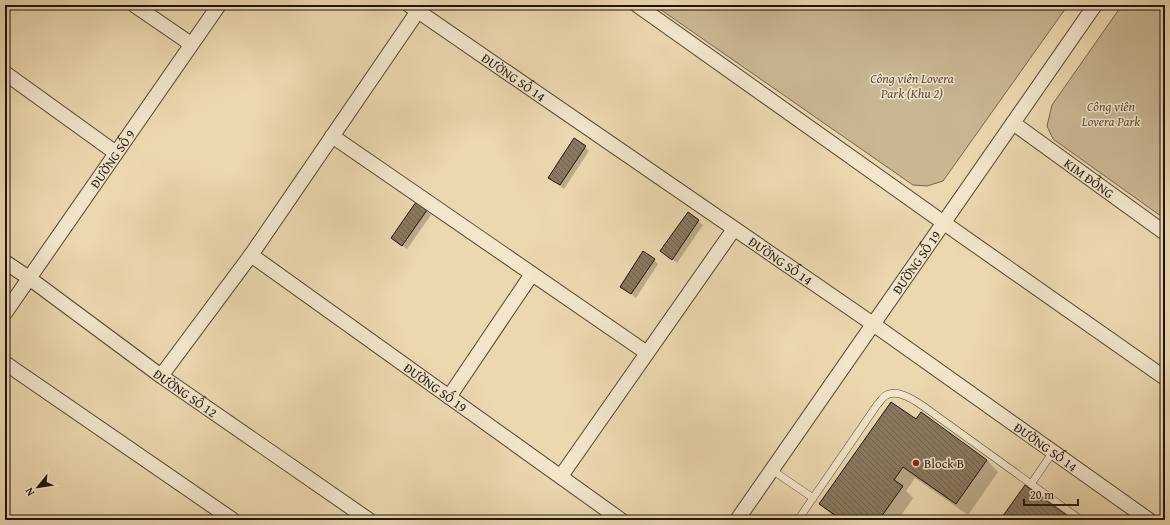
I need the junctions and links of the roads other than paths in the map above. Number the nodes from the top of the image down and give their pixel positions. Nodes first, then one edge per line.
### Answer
1 (134, 5) edge
2 (219, 5) edge
3 (637, 5) edge
4 (1095, 5) edge
5 (413, 8) edge
6 (191, 44) junction
7 (5, 74) edge
8 (1013, 123) junction
9 (332, 136) junction
10 (116, 153) junction
11 (944, 223) junction
12 (734, 229) junction
13 (1165, 233) edge
14 (250, 255) junction
15 (5, 262) edge
16 (532, 274) junction
17 (29, 278) junction
18 (5, 313) edge
19 (873, 324) junction
20 (647, 353) junction
21 (5, 364) edge
22 (161, 376) junction
23 (1165, 378) edge
24 (449, 397) junction
25 (1053, 452) junction
26 (772, 470) junction
27 (561, 476) junction
28 (1031, 484) junction
29 (813, 498) junction
30 (233, 520) edge
31 (370, 520) edge
32 (621, 520) edge
33 (737, 520) edge
34 (798, 520) edge
35 (1081, 520) edge
36 (1149, 520) edge

1 - 6 street
2 - 6 street, ĐƯỜNG SỐ 9
3 - 11 street
4 - 8 street, ĐƯỜNG SỐ 19
5 - 9 street
5 - 12 street, ĐƯỜNG SỐ 14
6 - 10 street, ĐƯỜNG SỐ 9
7 - 10 street
8 - 11 street, ĐƯỜNG SỐ 19
8 - 13 street, KIM ĐỒNG
9 - 14 street
9 - 16 street
10 - 17 street, ĐƯỜNG SỐ 9
11 - 19 street, ĐƯỜNG SỐ 19
11 - 23 street
12 - 19 street, ĐƯỜNG SỐ 14
12 - 20 street
14 - 22 street
14 - 24 street, ĐƯỜNG SỐ 19
15 - 17 street, ĐƯỜNG SỐ 12
16 - 20 street
16 - 24 street
17 - 18 street, ĐƯỜNG SỐ 9
17 - 22 street, ĐƯỜNG SỐ 12
19 - 25 street, ĐƯỜNG SỐ 14
19 - 26 street, ĐƯỜNG SỐ 19
20 - 27 street
21 - 30 street
22 - 31 street, ĐƯỜNG SỐ 12
24 - 27 street, ĐƯỜNG SỐ 19
25 - 28 lane
25 - 36 street, ĐƯỜNG SỐ 14
26 - 29 lane
26 - 33 street, ĐƯỜNG SỐ 19
27 - 32 street, ĐƯỜNG SỐ 19
28 - 29 lane
28 - 35 lane
29 - 34 lane

